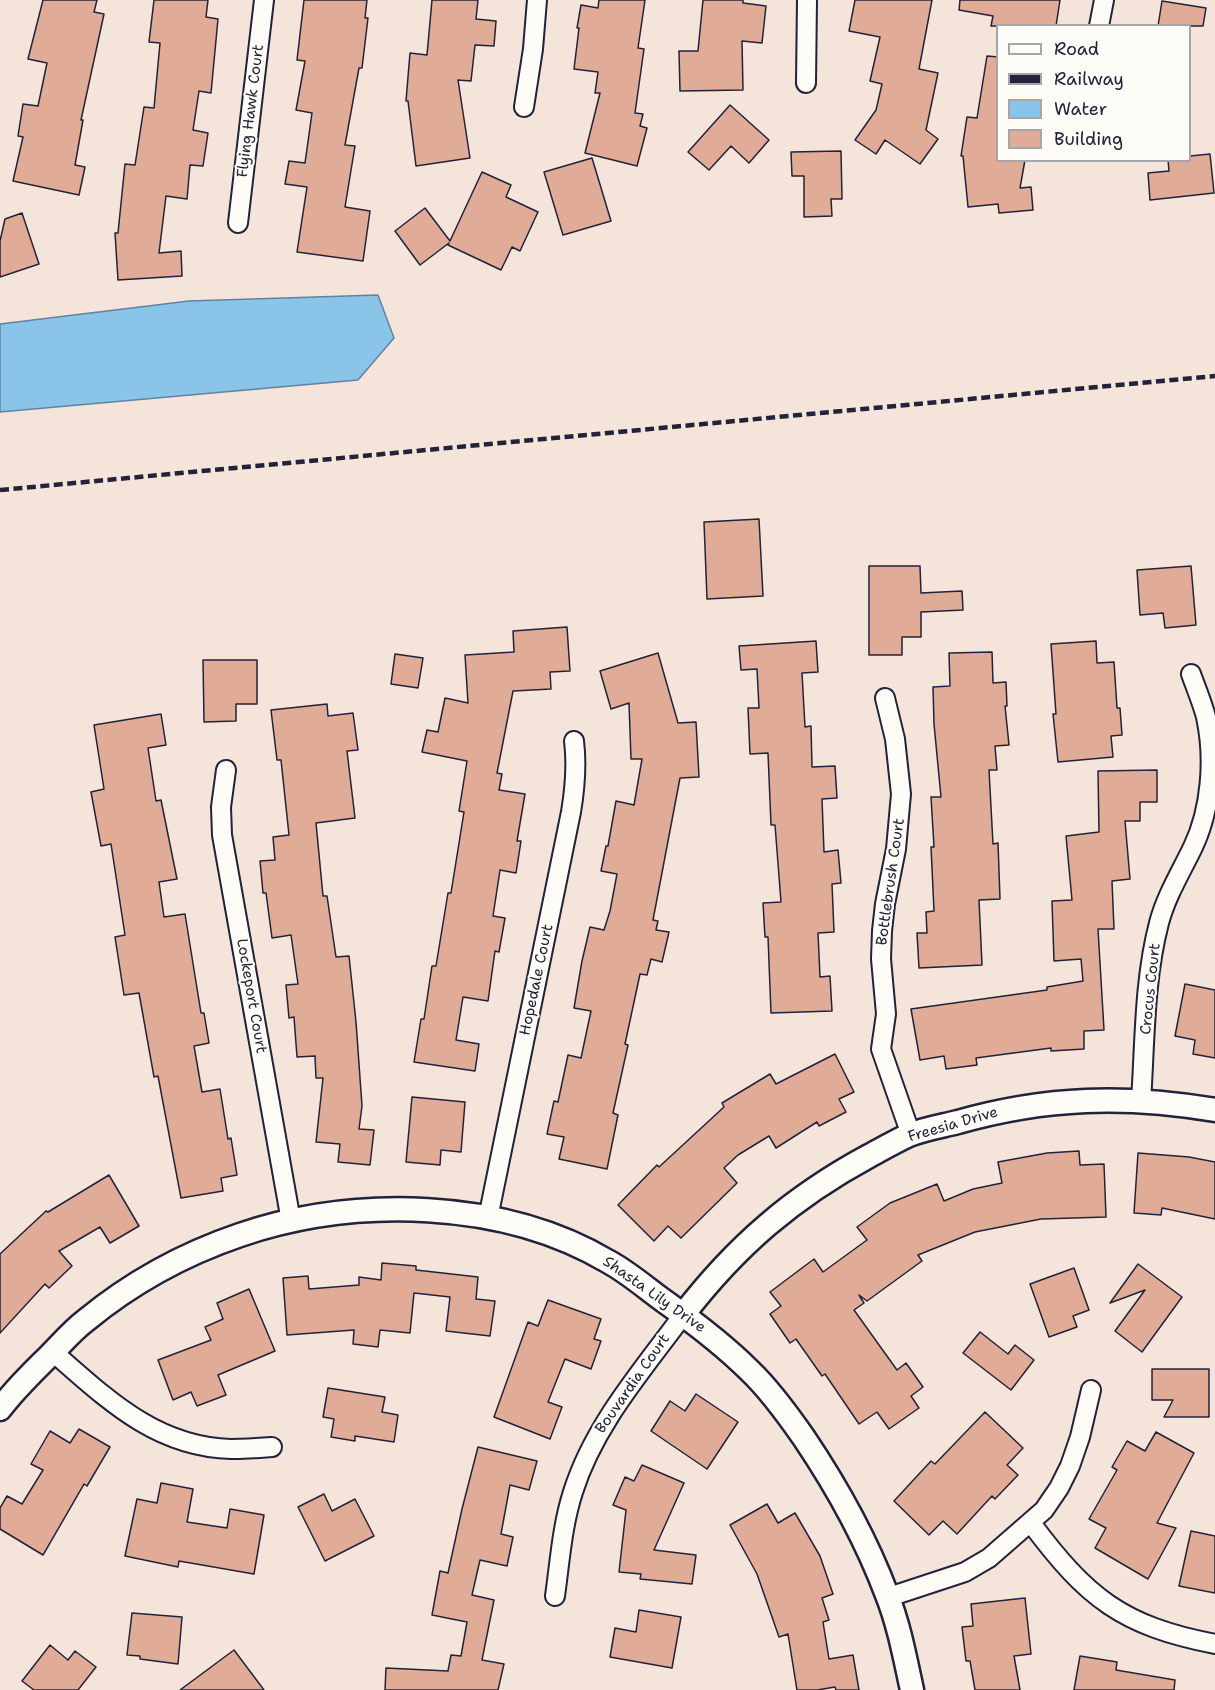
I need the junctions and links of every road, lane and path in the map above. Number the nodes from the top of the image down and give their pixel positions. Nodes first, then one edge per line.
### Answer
1 (264, 0) edge
2 (537, 0) edge
3 (807, 0) edge
4 (1104, 0) edge
5 (1100, 24) edge
6 (806, 83) dead end
7 (524, 107) dead end
8 (238, 223) dead end
9 (1191, 674) dead end
10 (885, 698) dead end
11 (574, 741) dead end
12 (226, 770) dead end
13 (1141, 1101) junction
14 (1215, 1110) edge
15 (910, 1135) junction
16 (488, 1218) junction
17 (291, 1221) junction
18 (683, 1315) junction
19 (53, 1352) junction
20 (1091, 1390) dead end
21 (0, 1409) edge
22 (272, 1447) dead end
23 (1031, 1523) junction
24 (555, 1596) dead end
25 (889, 1598) junction
26 (1215, 1644) edge
27 (912, 1690) edge

1 - 8 street, Flying Hawk Court
2 - 7 street
3 - 6 street
4 - 5 street
9 - 13 street, Crocus Court
10 - 15 street, Bottlebrush Court
11 - 16 street, Hopedale Court
12 - 17 street, Lockeport Court
13 - 14 street, Freesia Drive
13 - 15 street, Freesia Drive
15 - 18 street, Freesia Drive
16 - 17 street, Shasta Lily Drive
16 - 18 street, Shasta Lily Drive
17 - 19 street, Shasta Lily Drive
18 - 24 street, Bouvardia Court
18 - 25 street, Shasta Lily Drive
19 - 21 street, Shasta Lily Drive
19 - 22 street
20 - 23 street
23 - 25 street
23 - 26 street
25 - 27 street, Shasta Lily Drive

